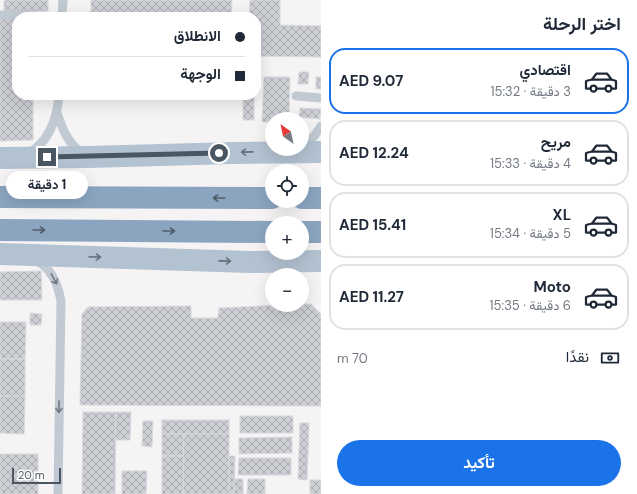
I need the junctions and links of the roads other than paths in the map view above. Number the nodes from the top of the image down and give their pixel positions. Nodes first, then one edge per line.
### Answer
1 (63, 0) edge
2 (62, 12) edge
3 (0, 15) edge
4 (12, 15) edge
5 (296, 96) dead end
6 (321, 98) edge
7 (58, 100) edge
8 (57, 113) junction
9 (321, 126) edge
10 (321, 144) edge
11 (310, 152) edge
12 (88, 157) junction
13 (10, 158) edge
14 (0, 197) edge
15 (265, 198) edge
16 (309, 198) edge
17 (321, 198) edge
18 (0, 230) edge
19 (265, 232) edge
20 (309, 232) edge
21 (321, 232) edge
22 (0, 254) edge
23 (25, 254) junction
24 (321, 261) edge
25 (250, 262) junction
26 (321, 273) edge
27 (58, 494) edge

1 - 2 lane
3 - 4 lane
5 - 6 lane
7 - 8 lane
8 - 12 lane
8 - 13 lane
9 - 11 lane
10 - 11 main road
11 -> 12 main road
12 - 13 main road
15 -> 14 highway
16 - 17 highway
18 -> 19 highway
20 - 21 highway
22 - 23 main road
23 -> 25 main road
23 -> 27 lane
24 - 25 main road
25 - 26 main road

